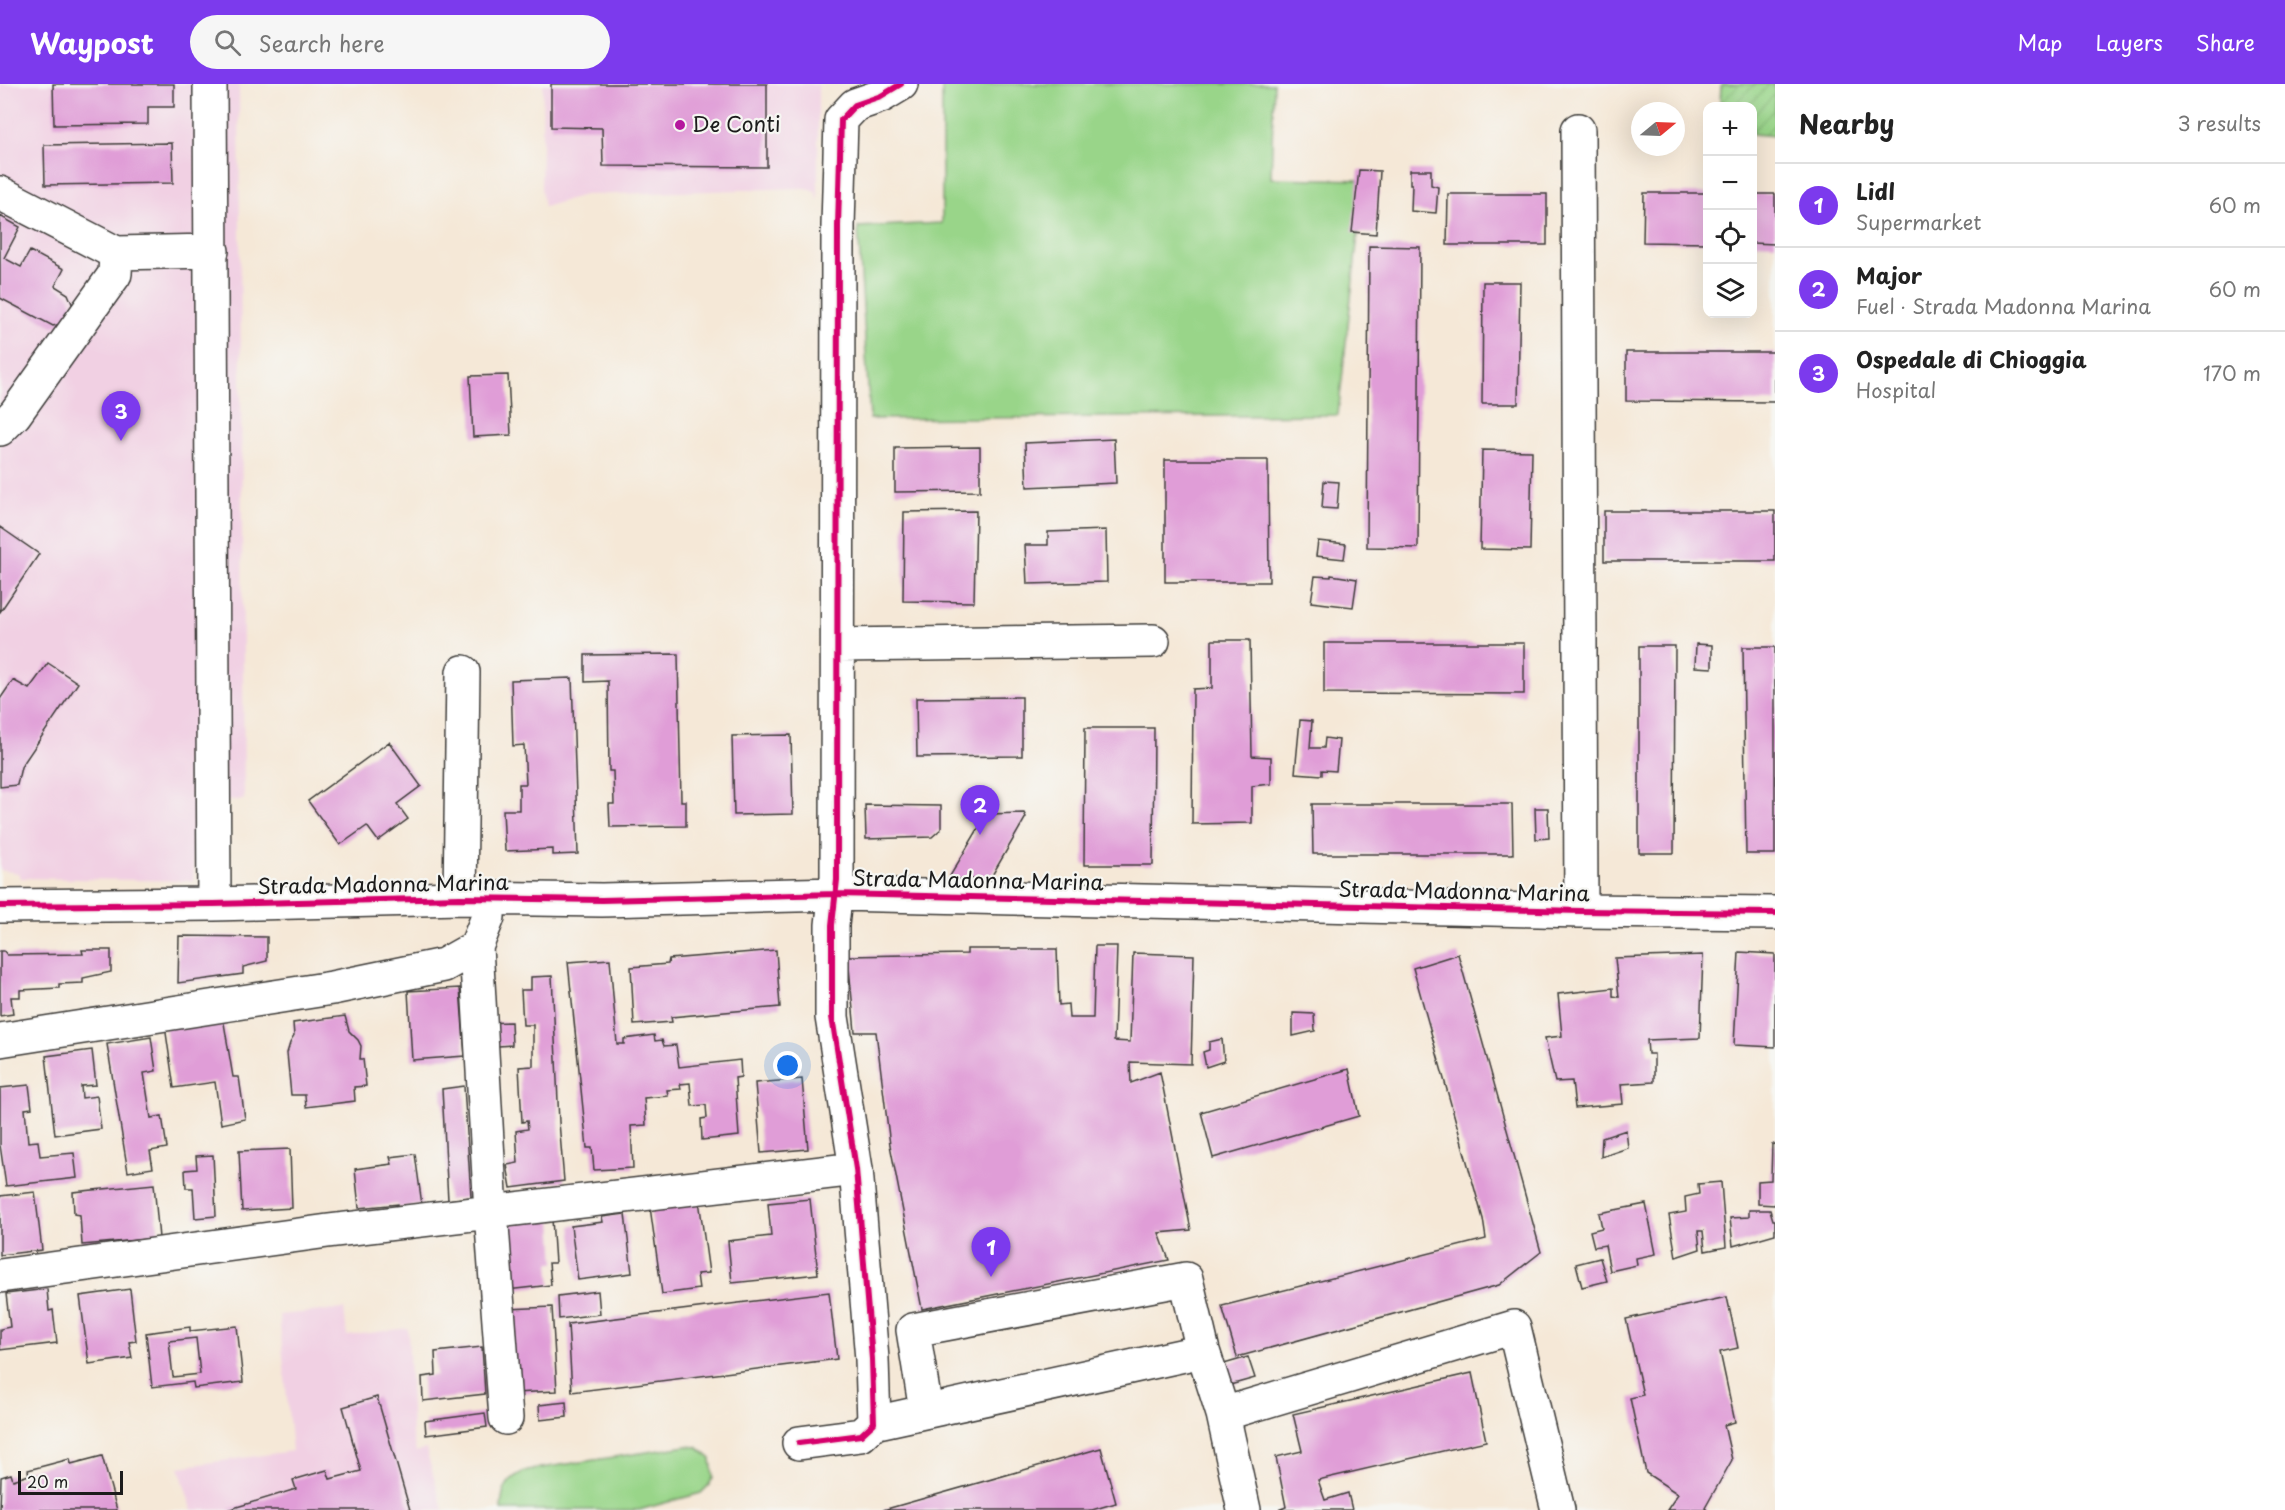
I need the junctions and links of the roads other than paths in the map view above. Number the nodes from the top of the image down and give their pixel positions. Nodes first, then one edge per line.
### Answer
1 (210, 84) edge
2 (901, 84) edge
3 (1578, 130) dead end
4 (0, 193) edge
5 (212, 251) junction
6 (116, 254) junction
7 (0, 429) edge
8 (1153, 641) dead end
9 (838, 645) junction
10 (464, 672) dead end
11 (837, 894) junction
12 (474, 898) junction
13 (214, 904) junction
14 (0, 906) edge
15 (1581, 911) junction
16 (1775, 913) edge
17 (476, 947) junction
18 (0, 1040) edge
19 (856, 1169) junction
20 (491, 1212) junction
21 (0, 1276) edge
22 (1203, 1351) junction
23 (926, 1411) junction
24 (1223, 1414) junction
25 (506, 1418) dead end
26 (874, 1423) junction
27 (799, 1443) dead end
28 (1244, 1510) edge
29 (1558, 1510) edge

1 - 5 street
2 - 9 street
3 - 15 street
4 - 6 street
5 - 6 street
5 - 13 street
6 - 7 street
8 - 9 street
9 - 11 street
10 - 12 street
11 - 12 street, Strada Madonna Marina
11 - 15 street, Strada Madonna Marina
11 - 19 street
12 - 13 street, Strada Madonna Marina
12 - 17 street
13 - 14 street, Strada Madonna Marina
15 - 16 street, Strada Madonna Marina
17 - 18 street
17 - 20 street
19 - 20 street
19 - 26 street
20 - 21 street
20 - 25 street
22 - 23 street
22 - 23 street
22 - 24 street
23 - 26 street
24 - 28 street
24 - 29 street
26 - 27 street

